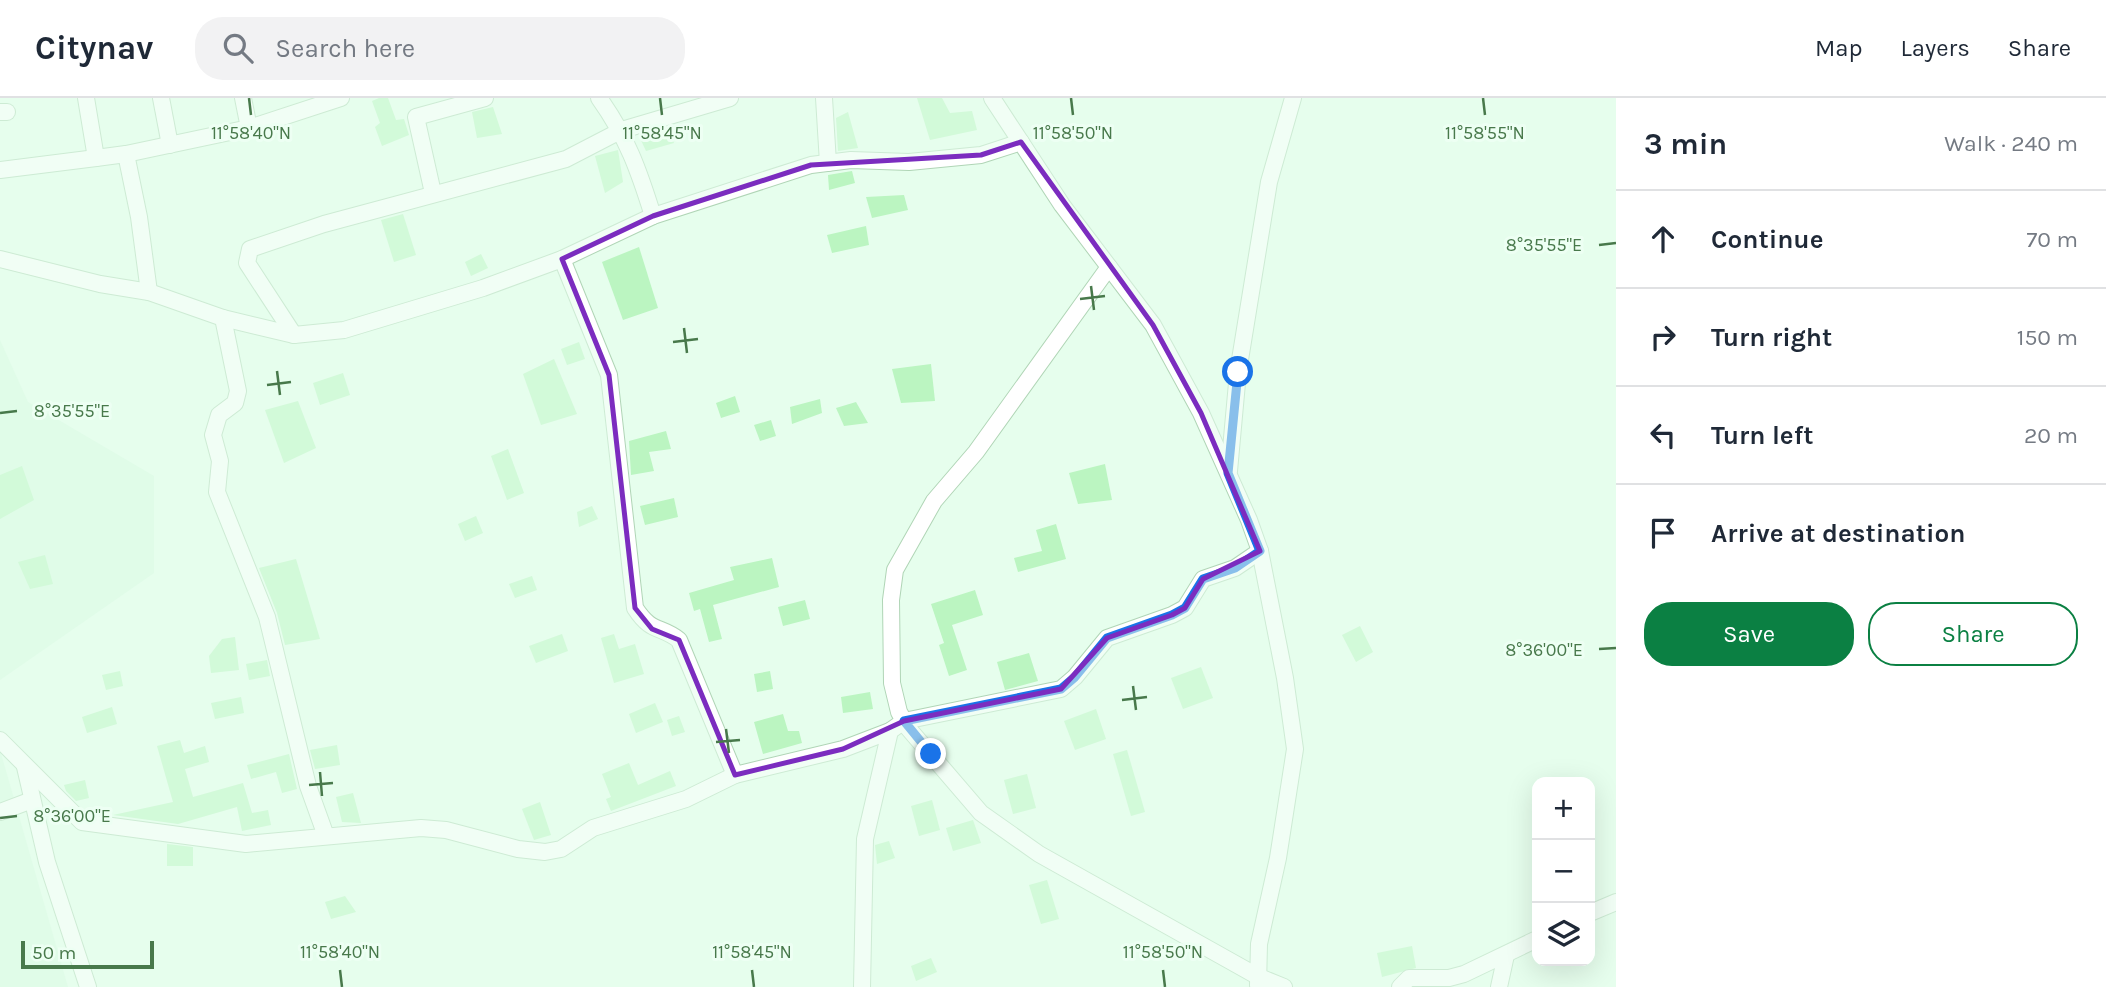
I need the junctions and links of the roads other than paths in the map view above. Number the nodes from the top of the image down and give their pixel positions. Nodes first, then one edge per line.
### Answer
1 (86, 98) edge
2 (161, 98) edge
3 (243, 98) edge
4 (341, 98) edge
5 (485, 98) edge
6 (599, 98) edge
7 (730, 98) edge
8 (824, 98) edge
9 (992, 98) edge
10 (1293, 98) edge
11 (249, 128) junction
12 (622, 130) junction
13 (1021, 142) junction
14 (170, 145) junction
15 (126, 154) junction
16 (96, 158) junction
17 (828, 163) junction
18 (0, 170) edge
19 (433, 193) junction
20 (653, 216) junction
21 (562, 259) junction
22 (0, 260) edge
23 (1109, 267) junction
24 (149, 292) junction
25 (223, 318) junction
26 (294, 335) junction
27 (1228, 473) junction
28 (1260, 551) junction
29 (904, 721) junction
30 (890, 731) junction
31 (0, 740) edge
32 (25, 766) junction
33 (735, 775) junction
34 (32, 800) junction
35 (0, 812) edge
36 (326, 836) junction
37 (1616, 902) edge
38 (1595, 911) edge
39 (1532, 942) edge
40 (1506, 955) junction
41 (1258, 982) edge
42 (88, 987) edge
43 (862, 987) edge
44 (1284, 987) edge
45 (1400, 987) edge
46 (1499, 987) edge

1 - 16 street
2 - 14 street
3 - 11 street
4 - 11 street
5 - 19 street
6 - 12 street
7 - 12 street
8 - 17 street
9 - 13 street
10 - 27 street
11 - 14 street
12 - 19 street
12 - 20 street
13 - 17 street
13 - 23 street
14 - 15 street
15 - 16 street
15 - 24 street
16 - 18 street
17 - 20 street
19 - 26 street
20 - 21 street
21 - 26 street
21 - 33 street
22 - 24 street
23 - 27 street
23 - 29 street
24 - 25 street
25 - 26 street
25 - 36 street
27 - 28 street
28 - 29 street
28 - 41 street
29 - 30 street
29 - 41 street
30 - 33 street
30 - 43 street
31 - 32 street
32 - 34 street
32 - 36 street
33 - 36 street
34 - 35 street
34 - 42 street
37 - 38 street
39 - 40 street
40 - 45 street
40 - 46 street
41 - 44 street

